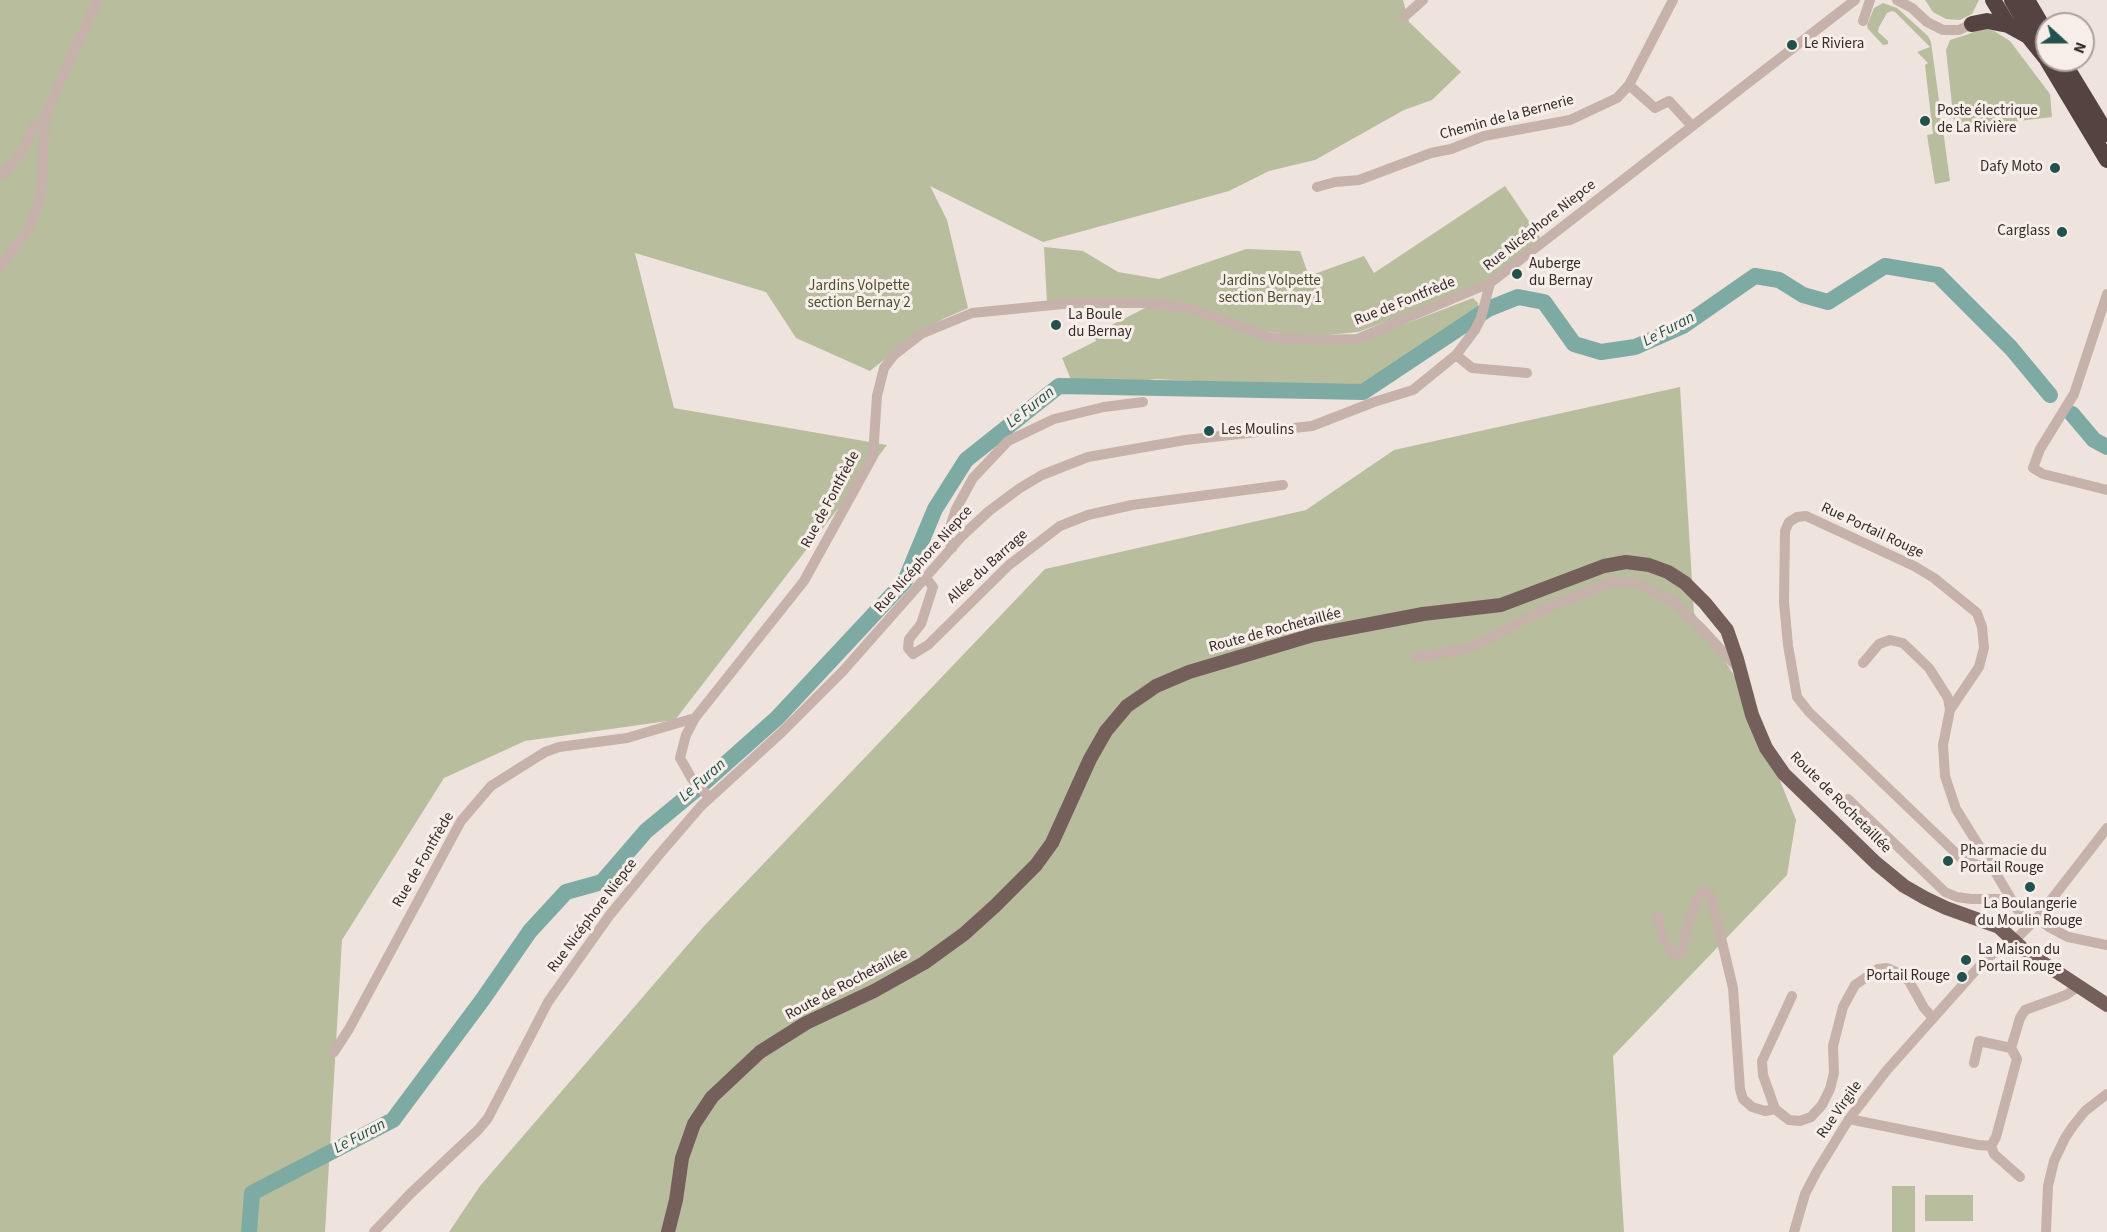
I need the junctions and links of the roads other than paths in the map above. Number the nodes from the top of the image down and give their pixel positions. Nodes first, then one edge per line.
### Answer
1 (98, 0) edge
2 (1424, 0) edge
3 (1673, 0) edge
4 (1855, 0) edge
5 (1870, 0) edge
6 (1897, 0) edge
7 (1986, 0) edge
8 (1993, 0) edge
9 (2012, 0) edge
10 (2027, 0) edge
11 (1911, 4) edge
12 (2035, 14) edge
13 (1404, 17) dead end
14 (1863, 21) dead end
15 (1972, 24) junction
16 (2008, 25) junction
17 (2035, 35) edge
18 (2035, 43) edge
19 (2058, 72) edge
20 (2060, 72) edge
21 (1629, 84) junction
22 (45, 118) junction
23 (1692, 126) junction
24 (2107, 135) edge
25 (2107, 160) edge
26 (0, 176) edge
27 (1317, 187) dead end
28 (0, 266) edge
29 (1490, 283) junction
30 (2107, 294) edge
31 (1456, 355) junction
32 (1527, 373) dead end
33 (1143, 402) dead end
34 (1283, 485) dead end
35 (2107, 490) edge
36 (952, 548) junction
37 (926, 578) junction
38 (1418, 657) dead end
39 (1863, 663) dead end
40 (1741, 671) junction
41 (1950, 710) junction
42 (696, 718) junction
43 (708, 796) junction
44 (1848, 799) dead end
45 (2107, 828) edge
46 (1994, 870) junction
47 (2011, 899) junction
48 (1658, 918) dead end
49 (2034, 921) junction
50 (2014, 941) junction
51 (2107, 945) edge
52 (2079, 986) junction
53 (1792, 996) dead end
54 (2107, 1005) edge
55 (1933, 1018) junction
56 (2011, 1048) junction
57 (334, 1052) dead end
58 (1974, 1063) dead end
59 (2107, 1094) edge
60 (1775, 1109) junction
61 (1849, 1119) junction
62 (1991, 1146) junction
63 (2020, 1177) dead end
64 (374, 1232) edge
65 (668, 1232) edge
66 (1794, 1232) edge
67 (2046, 1232) edge

1 - 22 street
2 - 13 street
3 - 21 street
4 - 23 street, Rue Nicéphore Niepce
5 - 14 street
6 - 11 street
7 - 15 highway
8 - 16 highway
9 - 17 highway
10 - 12 highway
11 - 15 street
15 - 16 highway
16 - 18 highway
19 - 25 highway
20 - 24 highway
21 - 23 street
21 - 27 street, Chemin de la Bernerie
22 - 26 street
22 - 28 street
23 - 29 street, Rue Nicéphore Niepce
29 - 31 street, Rue Nicéphore Niepce
29 - 42 street, Rue de Fontfrède
30 - 35 street
31 - 32 street
31 - 36 street, Rue Nicéphore Niepce
33 - 36 street
34 - 37 street, Allée du Barrage
36 - 37 street, Rue Nicéphore Niepce
37 - 43 street, Rue Nicéphore Niepce
38 - 40 street
39 - 41 street
40 - 50 main road, Route de Rochetaillée
40 - 65 main road, Route de Rochetaillée
41 - 46 street, Rue Portail Rouge
41 - 46 street, Rue Portail Rouge
42 - 43 street
42 - 57 street, Rue de Fontfrède
43 - 64 street, Rue Nicéphore Niepce
44 - 47 street
45 - 49 street, Rue Virgile
46 - 47 street, Rue Portail Rouge
47 - 49 street, Rue Portail Rouge
48 - 60 street
49 - 50 street, Rue Virgile
49 - 51 street, Rue Portail Rouge
50 - 52 main road, Route de Rochetaillée
50 - 55 street, Rue Virgile
52 - 54 main road, Route de Rochetaillée
52 - 56 street
53 - 60 street
55 - 60 street, Rue Virgile
55 - 61 street, Rue Virgile
56 - 58 street
56 - 62 street
59 - 67 street
61 - 62 street
61 - 66 street, Rue Virgile
62 - 63 street

